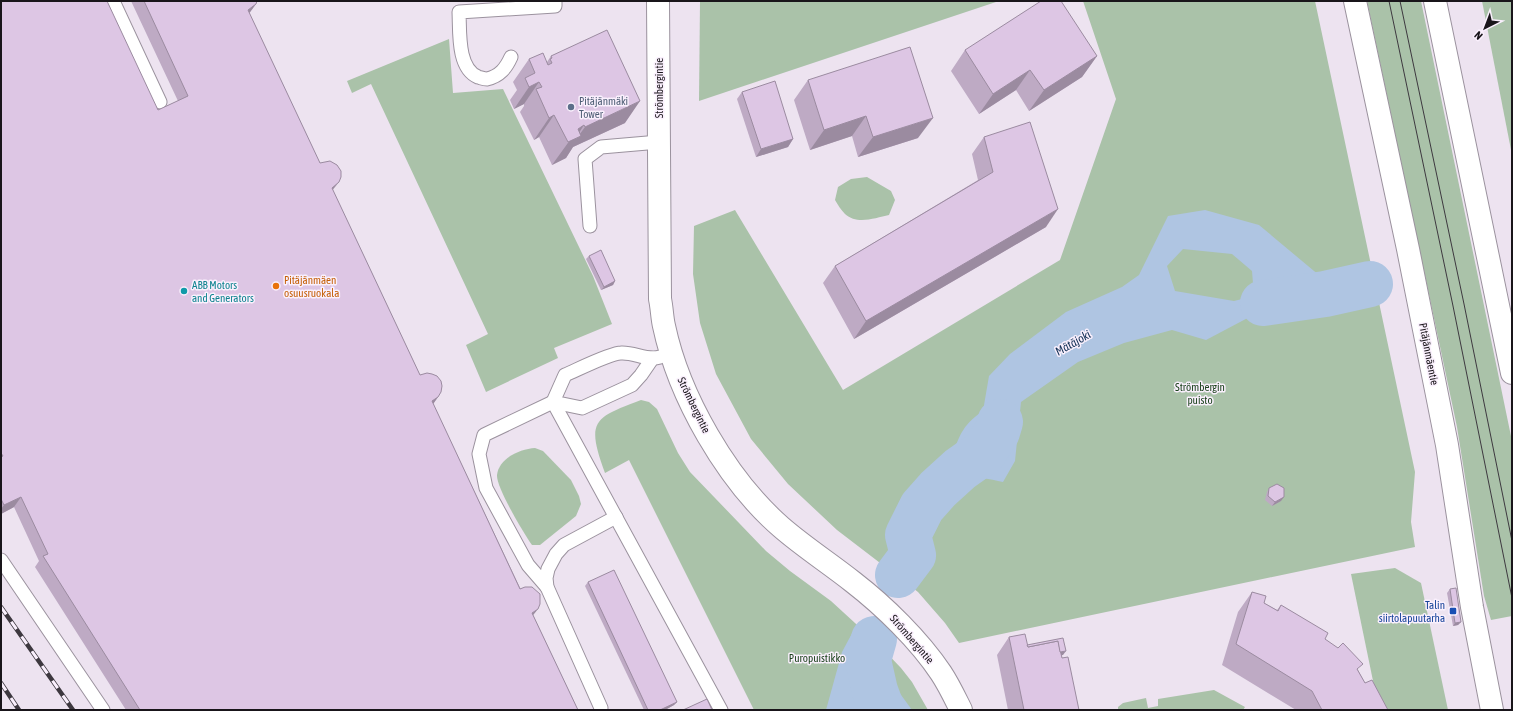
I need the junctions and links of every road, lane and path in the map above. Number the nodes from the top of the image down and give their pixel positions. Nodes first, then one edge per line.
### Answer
1 (113, 1) edge
2 (555, 1) edge
3 (658, 1) edge
4 (1355, 1) edge
5 (1435, 1) edge
6 (511, 57) dead end
7 (160, 102) dead end
8 (659, 142) junction
9 (590, 226) dead end
10 (662, 356) junction
11 (1512, 373) edge
12 (553, 402) junction
13 (616, 517) junction
14 (1, 560) edge
15 (547, 587) junction
16 (602, 708) dead end
17 (103, 710) edge
18 (721, 710) edge
19 (962, 710) edge
20 (1492, 710) edge

1 - 7 lane
2 - 6 lane
3 - 8 main road, Strömbergintie
4 - 20 main road, Pitäjänmäentie
5 - 11 main road
8 - 9 lane
8 - 10 main road, Strömbergintie
10 - 12 lane
10 - 12 lane
10 - 19 main road, Strömbergintie
12 - 13 lane
12 - 15 lane
13 - 15 lane
13 - 18 lane
14 - 17 lane
15 - 16 lane

